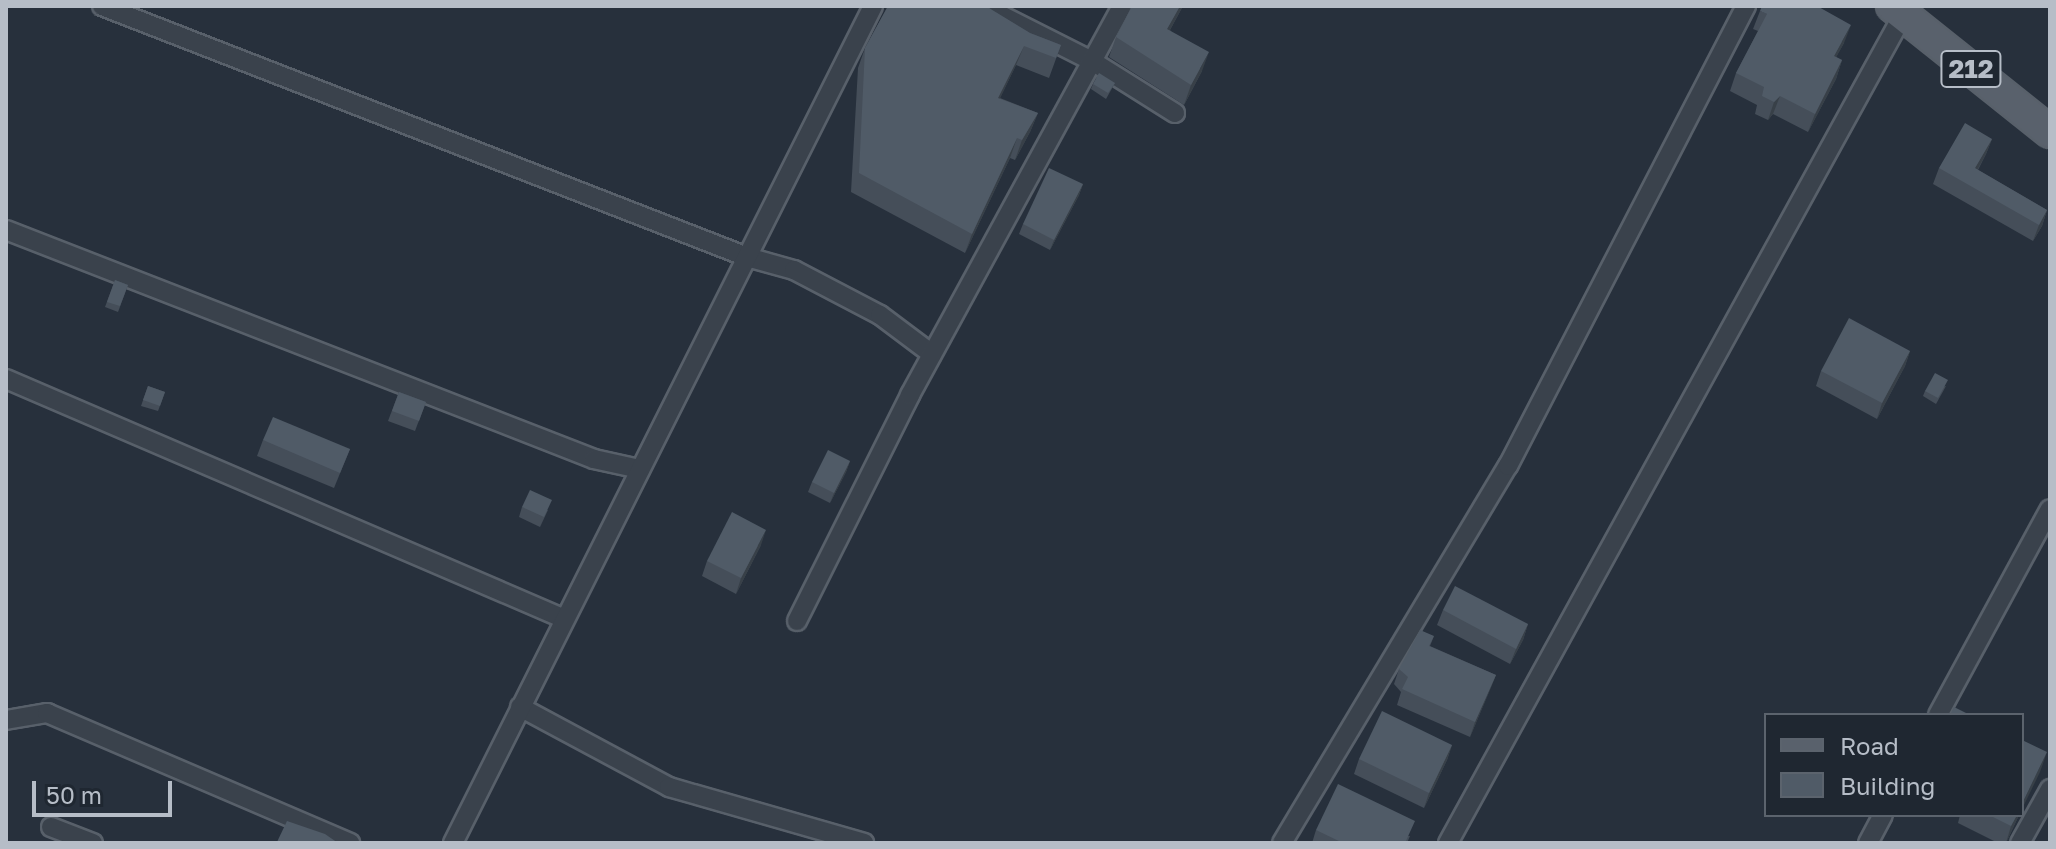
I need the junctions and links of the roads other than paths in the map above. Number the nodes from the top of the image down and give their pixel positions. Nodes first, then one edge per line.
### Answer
1 (102, 6) edge
2 (873, 6) edge
3 (983, 6) edge
4 (1122, 6) edge
5 (1746, 6) edge
6 (1898, 10) edge
7 (1092, 61) junction
8 (1175, 113) dead end
9 (2050, 132) edge
10 (6, 230) edge
11 (747, 257) junction
12 (932, 354) junction
13 (6, 379) edge
14 (640, 469) junction
15 (2050, 509) edge
16 (565, 619) junction
17 (797, 621) dead end
18 (520, 707) junction
19 (1939, 713) edge
20 (6, 720) edge
21 (2050, 789) edge
22 (1882, 817) edge
23 (51, 827) dead end
24 (93, 843) edge
25 (350, 843) edge
26 (453, 843) edge
27 (864, 843) edge
28 (1282, 843) edge
29 (1448, 843) edge
30 (1868, 843) edge
31 (2020, 843) edge

1 - 11 street
2 - 11 street
3 - 7 street
4 - 7 street
5 - 28 street
6 - 9 main road, 212
6 - 29 street
7 - 8 street
7 - 12 street
10 - 14 street
11 - 12 street
11 - 14 street
12 - 17 street
13 - 16 street
14 - 16 street
15 - 19 street
16 - 18 street
18 - 26 street
18 - 27 street
20 - 25 street
21 - 31 street
22 - 30 street
23 - 24 street

